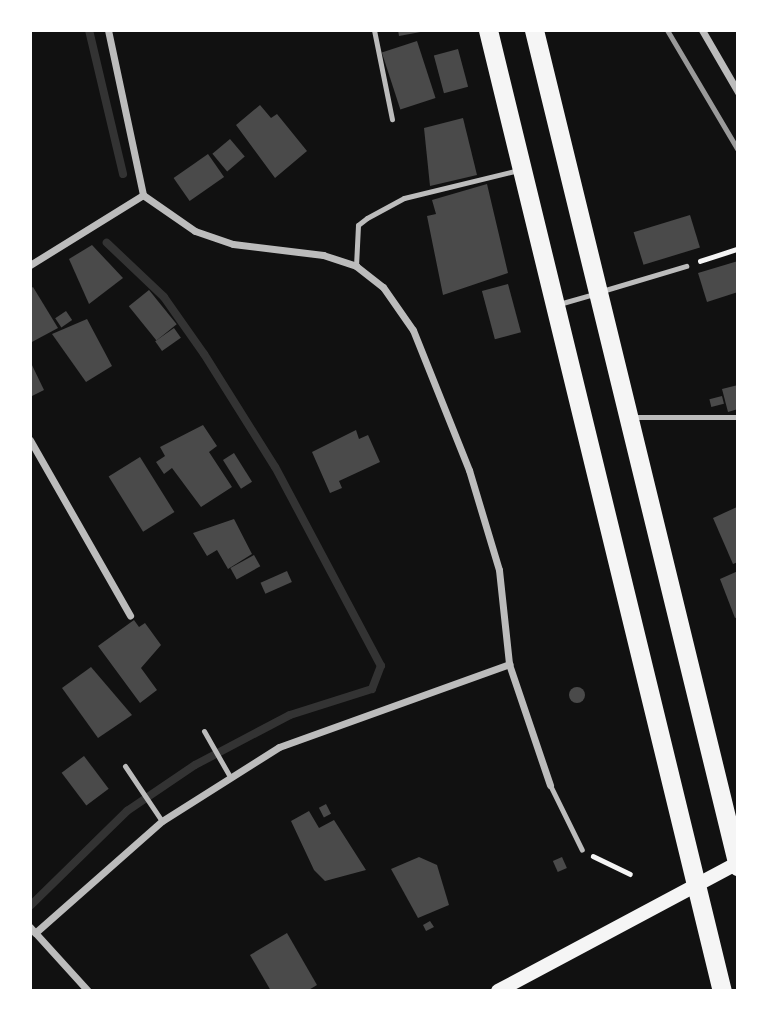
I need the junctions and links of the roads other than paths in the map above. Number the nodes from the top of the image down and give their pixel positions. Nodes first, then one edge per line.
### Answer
1 (108, 30) edge
2 (374, 30) edge
3 (488, 30) edge
4 (534, 30) edge
5 (702, 30) edge
6 (738, 92) edge
7 (392, 119) dead end
8 (521, 170) junction
9 (143, 195) junction
10 (30, 265) edge
11 (356, 266) junction
12 (686, 266) road end
13 (599, 293) junction
14 (552, 306) junction
15 (738, 417) edge
16 (629, 418) junction
17 (30, 440) edge
18 (130, 615) dead end
19 (509, 664) junction
20 (204, 731) dead end
21 (125, 766) dead end
22 (229, 775) junction
23 (550, 785) joint
24 (162, 821) junction
25 (582, 850) road end
26 (738, 864) edge
27 (698, 884) junction
28 (32, 930) edge
29 (88, 991) edge
30 (498, 991) edge
31 (722, 991) edge

1 - 9 street
2 - 7 lane
3 - 8 highway
4 - 13 highway
5 - 6 street
8 - 11 lane
8 - 14 highway
9 - 10 street
9 - 11 street
11 - 19 street
12 - 13 lane
13 - 14 lane
13 - 16 highway
14 - 27 highway
15 - 16 lane
16 - 26 highway
17 - 18 street
19 - 22 street
19 - 23 street
20 - 22 lane
21 - 24 lane
22 - 24 street
23 - 25 lane
24 - 28 street
26 - 27 main road
27 - 30 main road
27 - 31 highway
28 - 29 street

